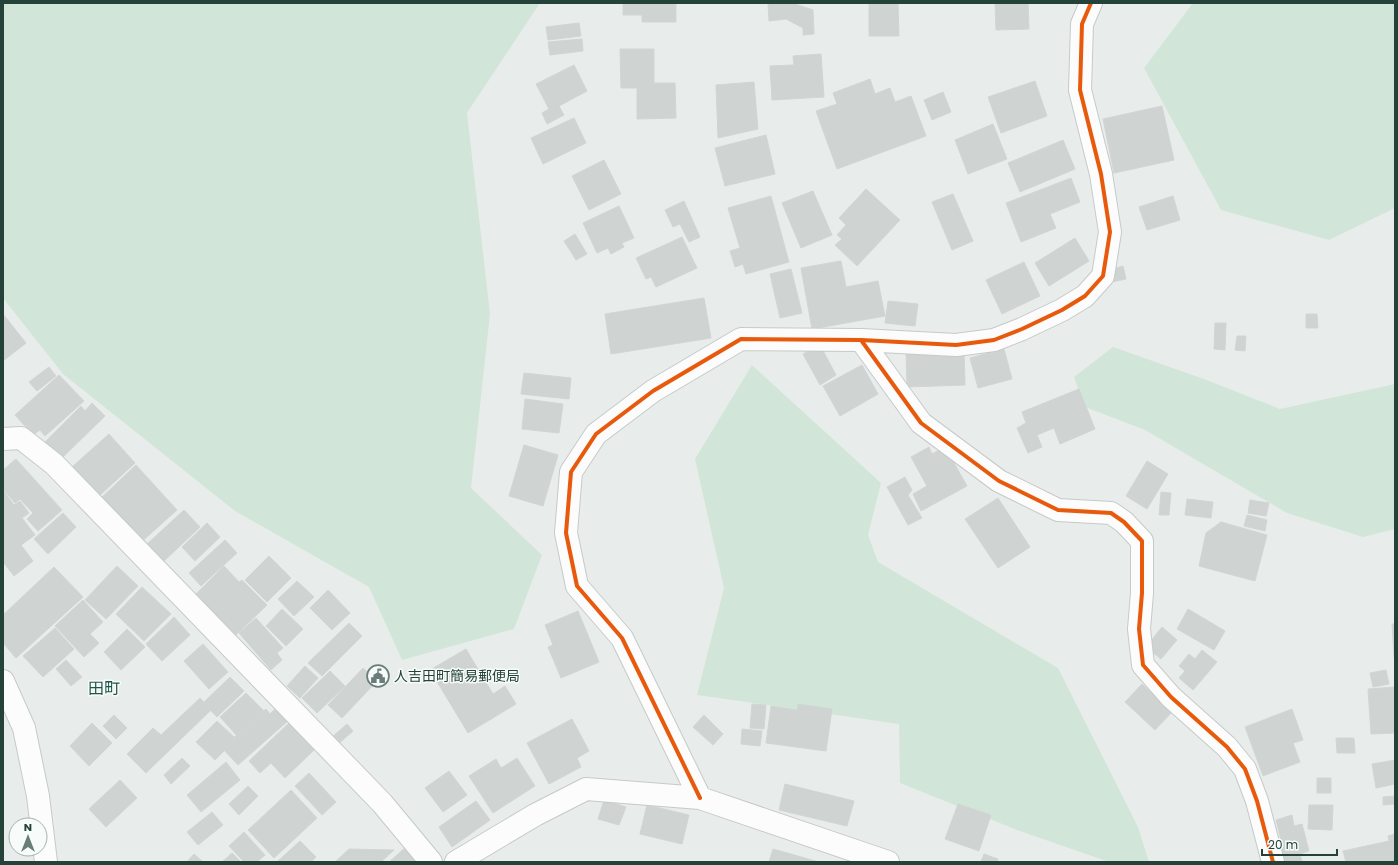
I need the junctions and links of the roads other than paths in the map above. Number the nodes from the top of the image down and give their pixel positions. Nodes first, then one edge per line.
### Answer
1 (1091, 3) edge
2 (861, 340) junction
3 (3, 439) edge
4 (3, 681) edge
5 (700, 798) junction
6 (46, 862) edge
7 (431, 862) edge
8 (456, 862) edge
9 (888, 862) edge
10 (1273, 862) edge

1 - 2 street
2 - 5 street
2 - 10 street
3 - 7 street
4 - 6 street
5 - 8 street
5 - 9 street

